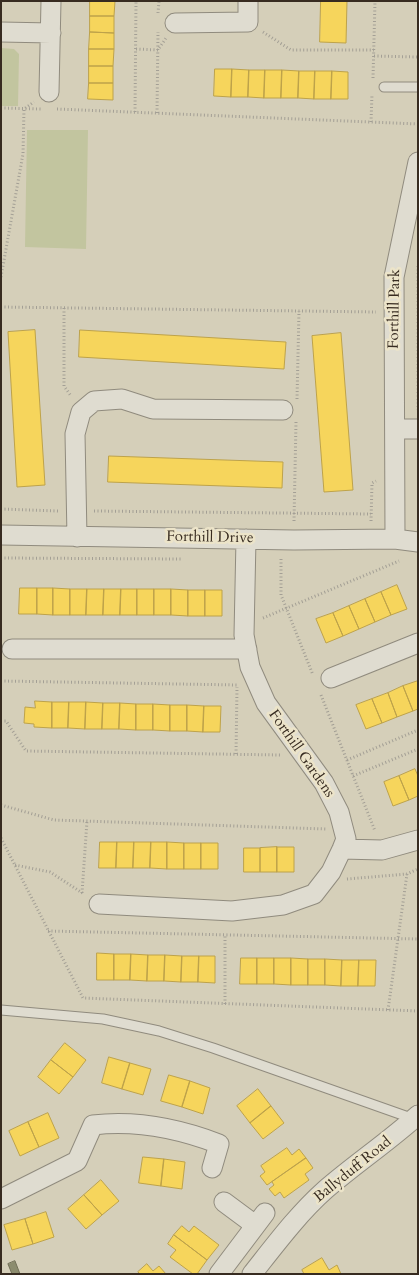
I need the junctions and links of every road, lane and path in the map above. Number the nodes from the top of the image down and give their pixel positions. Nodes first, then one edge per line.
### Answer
1 (51, 1) edge
2 (136, 1) edge
3 (158, 1) edge
4 (248, 1) edge
5 (375, 1) edge
6 (248, 22) junction
7 (164, 25) junction
8 (1, 32) edge
9 (52, 33) junction
10 (136, 49) junction
11 (158, 50) junction
12 (374, 50) junction
13 (374, 56) junction
14 (418, 57) edge
15 (384, 87) dead end
16 (418, 87) edge
17 (48, 103) junction
18 (1, 108) edge
19 (24, 109) junction
20 (135, 112) junction
21 (157, 113) junction
22 (371, 122) junction
23 (418, 124) edge
24 (418, 162) edge
25 (410, 233) edge
26 (418, 265) edge
27 (1, 277) edge
28 (1, 308) edge
29 (64, 308) junction
30 (299, 311) junction
31 (394, 312) junction
32 (418, 313) edge
33 (292, 410) junction
34 (81, 412) junction
35 (396, 429) junction
36 (418, 430) edge
37 (1, 509) edge
38 (76, 511) junction
39 (295, 514) junction
40 (371, 514) dead end
41 (1, 535) edge
42 (77, 536) junction
43 (246, 539) junction
44 (395, 539) junction
45 (294, 540) junction
46 (418, 542) edge
47 (281, 560) dead end
48 (399, 561) dead end
49 (286, 608) junction
50 (244, 626) junction
51 (418, 643) edge
52 (12, 649) dead end
53 (241, 650) junction
54 (1, 681) edge
55 (237, 685) junction
56 (323, 685) junction
57 (257, 686) junction
58 (1, 721) edge
59 (418, 730) edge
60 (418, 749) edge
61 (300, 751) junction
62 (236, 754) junction
63 (347, 760) junction
64 (353, 776) junction
65 (1, 805) edge
66 (87, 821) junction
67 (343, 829) junction
68 (1, 838) edge
69 (418, 840) edge
70 (342, 849) junction
71 (382, 850) junction
72 (15, 866) junction
73 (418, 869) edge
74 (331, 872) junction
75 (407, 874) junction
76 (82, 893) junction
77 (99, 904) joint
78 (48, 931) junction
79 (225, 935) junction
80 (398, 939) junction
81 (418, 939) edge
82 (225, 1004) junction
83 (1, 1010) edge
84 (388, 1010) junction
85 (418, 1011) edge
86 (416, 1117) edge
87 (212, 1168) dead end
88 (1, 1199) edge
89 (224, 1202) dead end
90 (220, 1274) edge
91 (252, 1274) edge

1 - 9 street
2 - 10 path
3 - 7 path
4 - 6 street
5 - 12 path
6 - 7 street
6 - 12 path
7 - 11 path
7 - 11 path
8 - 9 street
9 - 17 street
10 - 11 path
10 - 20 path
11 - 21 path
12 - 13 path
13 - 14 path
13 - 22 path
15 - 16 lane
17 - 19 path
17 - 19 path
17 - 20 path
18 - 19 path
19 - 27 path
20 - 21 path
21 - 22 path
22 - 23 path
24 - 25 street, Forthill Park
25 - 31 street, Forthill Park
26 - 32 path
28 - 29 path
29 - 30 path
29 - 34 path
30 - 31 path
30 - 33 path
31 - 35 street, Forthill Park
32 - 36 path
33 - 34 street
33 - 39 path
34 - 38 street
35 - 36 street
35 - 44 street, Forthill Park
37 - 38 path
38 - 39 path
38 - 42 street
39 - 40 path
39 - 45 path
41 - 42 street, Forthill Drive
42 - 43 street, Forthill Drive
43 - 45 street, Forthill Drive
43 - 50 street, Forthill Gardens
44 - 45 street, Forthill Drive
44 - 46 street, Forthill Drive
47 - 49 path
48 - 49 path
49 - 50 path
49 - 56 path
50 - 53 street, Forthill Gardens
51 - 56 street
52 - 53 street
53 - 55 path
53 - 57 street, Forthill Gardens
54 - 55 path
55 - 57 path
55 - 62 path
56 - 63 path
57 - 61 street, Forthill Gardens
58 - 62 path
59 - 63 path
60 - 64 path
61 - 62 path
61 - 67 street, Forthill Gardens
63 - 64 path
64 - 71 path
65 - 66 path
66 - 67 path
66 - 76 path
67 - 70 street, Forthill Gardens
68 - 72 path
69 - 71 street
70 - 71 street
70 - 74 street, Forthill Gardens
72 - 76 path
72 - 78 path
73 - 75 path
74 - 75 path
74 - 77 street, Forthill Gardens
75 - 80 path
76 - 77 path
78 - 79 path
78 - 82 path
79 - 80 path
79 - 82 path
80 - 81 path
80 - 84 path
82 - 84 path
83 - 86 lane
84 - 85 path
86 - 91 street, Ballyduff Road
87 - 88 street
89 - 90 street

